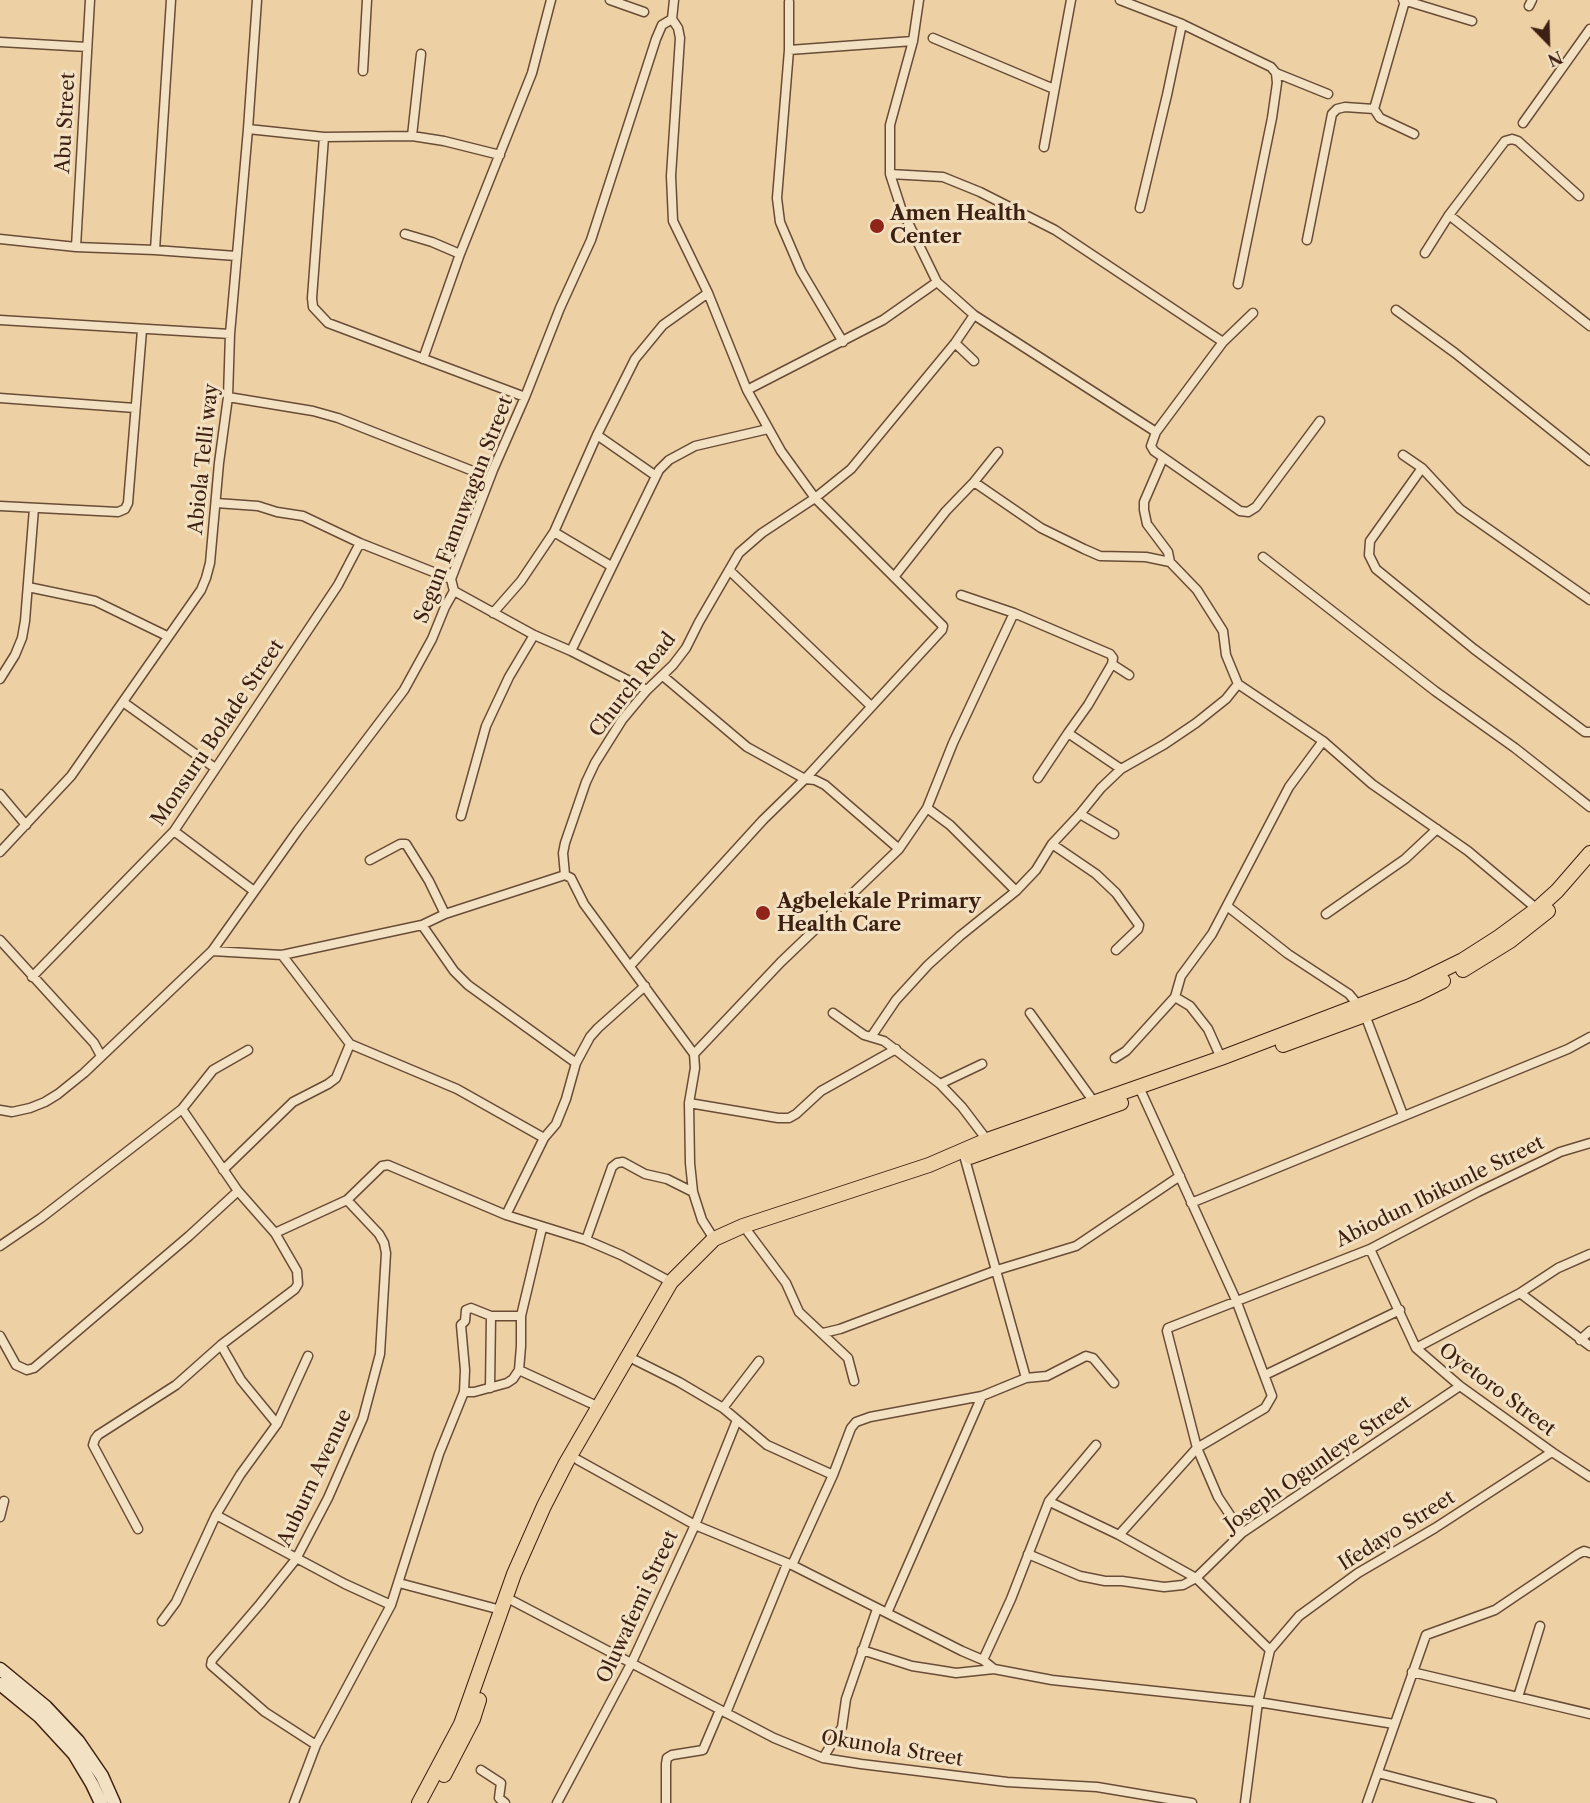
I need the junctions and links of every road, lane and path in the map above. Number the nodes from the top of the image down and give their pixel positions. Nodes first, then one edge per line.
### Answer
1 (90, 0) edge
2 (171, 0) edge
3 (257, 0) edge
4 (366, 0) edge
5 (551, 0) edge
6 (610, 0) edge
7 (674, 0) edge
8 (918, 0) edge
9 (1071, 0) edge
10 (1120, 0) edge
11 (1404, 0) edge
12 (789, 2) dead end
13 (644, 12) dead end
14 (672, 20) junction
15 (1472, 21) dead end
16 (1182, 24) junction
17 (1590, 29) edge
18 (933, 38) dead end
19 (0, 42) edge
20 (913, 42) junction
21 (87, 47) junction
22 (789, 50) junction
23 (421, 54) dead end
24 (363, 71) dead end
25 (1276, 73) junction
26 (1054, 89) junction
27 (1328, 94) dead end
28 (1374, 109) junction
29 (1523, 123) dead end
30 (248, 129) junction
31 (1414, 134) dead end
32 (412, 136) junction
33 (324, 137) junction
34 (1044, 147) dead end
35 (500, 155) junction
36 (890, 174) junction
37 (1579, 195) dead end
38 (1140, 208) dead end
39 (1449, 215) junction
40 (405, 234) dead end
41 (0, 239) edge
42 (1307, 240) dead end
43 (76, 247) junction
44 (155, 250) junction
45 (460, 254) junction
46 (1425, 254) dead end
47 (236, 256) junction
48 (937, 282) junction
49 (1238, 284) dead end
50 (708, 293) junction
51 (1396, 310) dead end
52 (1590, 312) edge
53 (1253, 313) dead end
54 (974, 315) junction
55 (1580, 318) junction
56 (0, 320) edge
57 (1590, 326) edge
58 (142, 330) junction
59 (230, 334) junction
60 (843, 342) junction
61 (1223, 342) junction
62 (954, 343) junction
63 (423, 358) junction
64 (974, 361) dead end
65 (747, 390) junction
66 (228, 397) junction
67 (525, 397) junction
68 (0, 398) edge
69 (135, 408) junction
70 (1320, 421) dead end
71 (768, 429) junction
72 (1156, 432) junction
73 (597, 435) junction
74 (998, 452) dead end
75 (1403, 455) dead end
76 (1163, 458) junction
77 (1590, 460) edge
78 (1422, 468) junction
79 (478, 473) dead end
80 (656, 476) junction
81 (974, 482) junction
82 (815, 498) junction
83 (216, 503) junction
84 (0, 507) edge
85 (34, 508) junction
86 (554, 532) junction
87 (360, 543) junction
88 (1263, 557) dead end
89 (1170, 562) junction
90 (611, 566) junction
91 (729, 570) junction
92 (894, 577) junction
93 (451, 579) junction
94 (28, 586) junction
95 (454, 591) junction
96 (961, 595) dead end
97 (1590, 600) edge
98 (493, 613) junction
99 (1014, 613) junction
100 (534, 635) junction
101 (167, 636) junction
102 (571, 651) junction
103 (1112, 664) junction
104 (1129, 675) dead end
105 (663, 676) junction
106 (0, 679) edge
107 (1238, 684) junction
108 (647, 690) junction
109 (123, 702) junction
110 (871, 706) junction
111 (1590, 732) edge
112 (1068, 733) junction
113 (1323, 741) junction
114 (215, 768) junction
115 (1121, 769) junction
116 (1038, 778) dead end
117 (806, 779) junction
118 (0, 794) edge
119 (1590, 807) edge
120 (927, 808) junction
121 (1080, 814) junction
122 (461, 816) dead end
123 (26, 825) junction
124 (1437, 829) junction
125 (174, 831) junction
126 (1114, 834) dead end
127 (1052, 844) junction
128 (899, 849) junction
129 (0, 852) edge
130 (1590, 853) edge
131 (370, 860) dead end
132 (1590, 868) edge
133 (566, 875) junction
134 (254, 891) junction
135 (1016, 891) junction
136 (1227, 906) junction
137 (1538, 909) junction
138 (445, 914) junction
139 (1326, 914) dead end
140 (422, 925) junction
141 (0, 940) edge
142 (1116, 950) dead end
143 (212, 951) junction
144 (282, 955) junction
145 (630, 966) junction
146 (32, 977) junction
147 (645, 986) junction
148 (1175, 997) junction
149 (1362, 1011) junction
150 (833, 1013) dead end
151 (1030, 1013) dead end
152 (871, 1037) junction
153 (1590, 1037) edge
154 (350, 1044) junction
155 (896, 1049) junction
156 (248, 1050) dead end
157 (694, 1054) junction
158 (101, 1056) junction
159 (1116, 1058) dead end
160 (1221, 1058) junction
161 (576, 1063) junction
162 (982, 1064) dead end
163 (940, 1084) junction
164 (1141, 1091) junction
165 (1094, 1102) junction
166 (689, 1103) junction
167 (0, 1110) edge
168 (182, 1110) junction
169 (1403, 1115) junction
170 (544, 1138) junction
171 (987, 1140) junction
172 (1590, 1143) edge
173 (965, 1159) junction
174 (223, 1170) junction
175 (1180, 1176) junction
176 (238, 1191) junction
177 (693, 1191) junction
178 (347, 1200) junction
179 (1191, 1203) junction
180 (801, 1210) junction
181 (506, 1215) junction
182 (542, 1228) junction
183 (748, 1232) junction
184 (275, 1233) junction
185 (714, 1239) junction
186 (586, 1240) junction
187 (0, 1246) edge
188 (1370, 1249) junction
189 (1590, 1254) edge
190 (997, 1270) junction
191 (671, 1282) junction
192 (1520, 1293) junction
193 (1236, 1300) junction
194 (1400, 1310) junction
195 (491, 1316) junction
196 (521, 1316) junction
197 (1590, 1331) edge
198 (824, 1333) junction
199 (0, 1336) edge
200 (1580, 1340) junction
201 (221, 1345) junction
202 (1590, 1346) edge
203 (1416, 1348) junction
204 (308, 1356) dead end
205 (635, 1360) junction
206 (759, 1361) dead end
207 (519, 1370) junction
208 (1265, 1375) junction
209 (1026, 1378) junction
210 (854, 1381) dead end
211 (1114, 1383) dead end
212 (1461, 1386) junction
213 (490, 1388) junction
214 (464, 1392) junction
215 (982, 1396) junction
216 (599, 1407) junction
217 (723, 1408) junction
218 (737, 1420) junction
219 (277, 1424) junction
220 (1096, 1445) dead end
221 (1197, 1448) junction
222 (1552, 1452) junction
223 (578, 1460) junction
224 (833, 1475) junction
225 (1590, 1477) edge
226 (4, 1501) dead end
227 (1050, 1502) junction
228 (216, 1515) junction
229 (0, 1517) edge
230 (695, 1525) junction
231 (138, 1529) dead end
232 (1242, 1533) junction
233 (1119, 1535) junction
234 (1590, 1553) edge
235 (1028, 1554) junction
236 (296, 1559) junction
237 (789, 1564) junction
238 (1196, 1578) junction
239 (399, 1582) junction
240 (513, 1601) junction
241 (391, 1605) junction
242 (877, 1609) junction
243 (501, 1610) junction
244 (887, 1613) junction
245 (162, 1621) dead end
246 (1540, 1626) dead end
247 (862, 1650) junction
248 (1270, 1650) junction
249 (983, 1660) junction
250 (632, 1662) junction
251 (0, 1669) edge
252 (994, 1669) junction
253 (1412, 1672) junction
254 (484, 1673) junction
255 (0, 1684) edge
256 (1518, 1697) junction
257 (1257, 1702) junction
258 (723, 1711) junction
259 (1590, 1714) edge
260 (1394, 1724) junction
261 (316, 1745) junction
262 (823, 1758) junction
263 (481, 1770) dead end
264 (1378, 1773) junction
265 (101, 1803) edge
266 (114, 1803) edge
267 (294, 1803) edge
268 (419, 1803) edge
269 (429, 1803) edge
270 (505, 1803) edge
271 (558, 1803) edge
272 (666, 1803) edge
273 (1192, 1803) edge
274 (1245, 1803) edge
275 (1368, 1803) edge
276 (1492, 1803) edge

1 - 21 street, Abu Street
2 - 44 street
3 - 30 street, Abiola Telli way
4 - 24 street
5 - 35 street
6 - 13 street
7 - 14 street
8 - 20 street
9 - 26 street
10 - 16 street
11 - 15 street
11 - 28 street
12 - 22 street
14 - 50 street
14 - 67 street, Segun Famuwagun Street
16 - 25 street
16 - 38 street
17 - 29 street
18 - 26 street
19 - 21 street
20 - 22 street
20 - 36 street
21 - 43 street, Abu Street
22 - 60 street
23 - 32 street
25 - 27 street
25 - 49 street
26 - 34 street
28 - 31 street
28 - 42 street
30 - 33 street
30 - 47 street, Abiola Telli way
32 - 33 street
32 - 35 street
33 - 63 street
35 - 45 street
36 - 48 street
36 - 61 street
37 - 39 street
39 - 46 street
39 - 55 street
40 - 45 street
41 - 43 street
43 - 44 street
44 - 47 street
45 - 63 street
47 - 59 street, Abiola Telli way
48 - 54 street
48 - 60 street
50 - 65 street
50 - 73 street
51 - 77 street
52 - 55 street
53 - 61 street
54 - 62 street, Church Road
54 - 72 street
55 - 57 street
56 - 58 street
58 - 59 street
58 - 69 street
59 - 66 street, Abiola Telli way
60 - 65 street
61 - 72 street
62 - 64 street
62 - 82 street, Church Road
63 - 67 street
65 - 71 street
66 - 79 street
66 - 83 street, Abiola Telli way
67 - 93 street, Segun Famuwagun Street
68 - 69 street
69 - 85 street
70 - 76 street
71 - 80 street
71 - 82 street
72 - 76 street
73 - 80 street
73 - 86 street
74 - 81 street
75 - 78 street
76 - 89 street
78 - 97 street
78 - 111 street
80 - 90 street
81 - 89 street
81 - 92 street
82 - 91 street, Church Road
82 - 92 street
83 - 87 street
83 - 101 street, Abiola Telli way
84 - 85 street
85 - 94 street
86 - 90 street
86 - 98 street
87 - 93 street
87 - 114 street, Monsuru Bolade Street
88 - 119 street
89 - 107 street
90 - 102 street
91 - 105 street, Church Road
91 - 110 street
92 - 110 street
93 - 95 street, Segun Famuwagun Street
94 - 101 street
94 - 106 street
95 - 98 street
95 - 134 street, Segun Famuwagun Street
96 - 99 street
98 - 100 street
99 - 103 street
99 - 120 street
100 - 102 street
100 - 122 street
101 - 109 street, Abiola Telli way
102 - 108 street
103 - 104 street
103 - 112 street
105 - 108 street, Church Road
105 - 117 street
107 - 113 street
107 - 115 street
108 - 133 street, Church Road
109 - 114 street
109 - 123 street, Abiola Telli way
110 - 117 street
112 - 115 street
112 - 116 street
113 - 124 street
113 - 136 street
114 - 125 street, Monsuru Bolade Street
115 - 121 street
117 - 128 street
117 - 145 street
118 - 123 street
120 - 128 street
120 - 135 street
121 - 126 street
121 - 127 street
123 - 129 street, Abiola Telli way
124 - 137 street
124 - 139 street
125 - 134 street
125 - 146 street, Monsuru Bolade Street
127 - 135 street
127 - 142 street
128 - 157 street
130 - 137 main road
131 - 138 street
132 - 149 main road
133 - 138 street
133 - 145 street, Church Road
134 - 143 street, Segun Famuwagun Street
135 - 152 street
136 - 148 street
136 - 149 street
137 - 149 main road
138 - 140 street
140 - 144 street
140 - 161 street
141 - 146 street
143 - 144 street
143 - 158 street, Segun Famuwagun Street
144 - 154 street
145 - 147 street, Church Road
146 - 158 street
147 - 157 street, Church Road
147 - 161 street
148 - 159 street
148 - 160 street
149 - 160 main road
149 - 164 main road
149 - 169 street
150 - 152 street
151 - 165 street
152 - 155 street
153 - 169 street
154 - 170 street
154 - 174 street
155 - 163 street
155 - 166 street
156 - 168 street
157 - 166 street
158 - 167 street, Segun Famuwagun Street
160 - 164 main road
161 - 170 street
162 - 163 street
163 - 171 street
164 - 165 main road
164 - 173 main road
164 - 175 street
165 - 171 main road
166 - 177 street
168 - 174 street
168 - 187 street
169 - 179 street
170 - 181 street
171 - 180 main road
172 - 188 street, Abiodun Ibikunle Street
173 - 180 main road
173 - 190 street
174 - 176 street
175 - 179 street
175 - 190 street
176 - 184 street
176 - 199 street
177 - 185 street
177 - 186 street
178 - 181 street
178 - 184 street
178 - 236 street, Auburn Avenue
179 - 193 street
180 - 183 main road
180 - 185 main road
181 - 182 street
182 - 186 street
182 - 196 street
183 - 198 street
183 - 205 main road
184 - 201 street
185 - 191 main road
186 - 191 street
188 - 193 street, Abiodun Ibikunle Street
188 - 194 street, Oyetoro Street
189 - 192 street
190 - 198 street
190 - 209 street
191 - 216 main road
192 - 200 street
192 - 203 street
193 - 208 street
193 - 221 street, Abiodun Ibikunle Street
194 - 203 street, Oyetoro Street
194 - 208 street
195 - 196 street
195 - 213 street
195 - 214 street
196 - 207 street
197 - 200 street
198 - 210 street
200 - 202 street
201 - 219 street
201 - 231 street
203 - 212 street, Oyetoro Street
204 - 219 street
205 - 217 street
205 - 223 main road
206 - 217 street
207 - 213 street
207 - 216 street
208 - 221 street
209 - 211 street
209 - 215 street
212 - 222 street, Oyetoro Street
212 - 232 street, Joseph Ogunleye Street
213 - 214 street
214 - 239 street
215 - 224 street
215 - 244 street
216 - 243 main road
217 - 218 street
218 - 224 street
218 - 230 street, Oluwafemi Street
219 - 228 street
220 - 227 street
221 - 232 street
221 - 233 street
222 - 225 street, Oyetoro Street
222 - 248 street, Ifedayo Street
223 - 230 street
223 - 240 main road
224 - 237 street
226 - 229 street
227 - 233 street
227 - 235 street
228 - 236 street
228 - 245 street
230 - 237 street
230 - 250 street, Oluwafemi Street
232 - 238 street, Joseph Ogunleye Street
233 - 238 street
234 - 253 street
235 - 238 street, Joseph Ogunleye Street
235 - 249 street
236 - 241 street
236 - 261 street, Auburn Avenue
237 - 242 street
237 - 258 street
238 - 248 street
239 - 241 street
239 - 243 street
240 - 250 street, Okunola Street
240 - 254 main road
241 - 261 street
242 - 244 street
242 - 247 street
243 - 254 main road
244 - 249 street
246 - 256 street
247 - 252 street
247 - 262 street
248 - 257 street
249 - 252 street
250 - 258 street, Okunola Street
250 - 271 street, Oluwafemi Street
251 - 266 main road
252 - 257 street
253 - 256 street
253 - 260 street
254 - 268 main road
254 - 269 main road
255 - 265 main road
256 - 259 street
257 - 260 street
257 - 274 street
258 - 262 street, Okunola Street
258 - 272 street
260 - 264 street
261 - 267 street
262 - 273 street, Okunola Street
263 - 270 street
264 - 275 street
264 - 276 street

